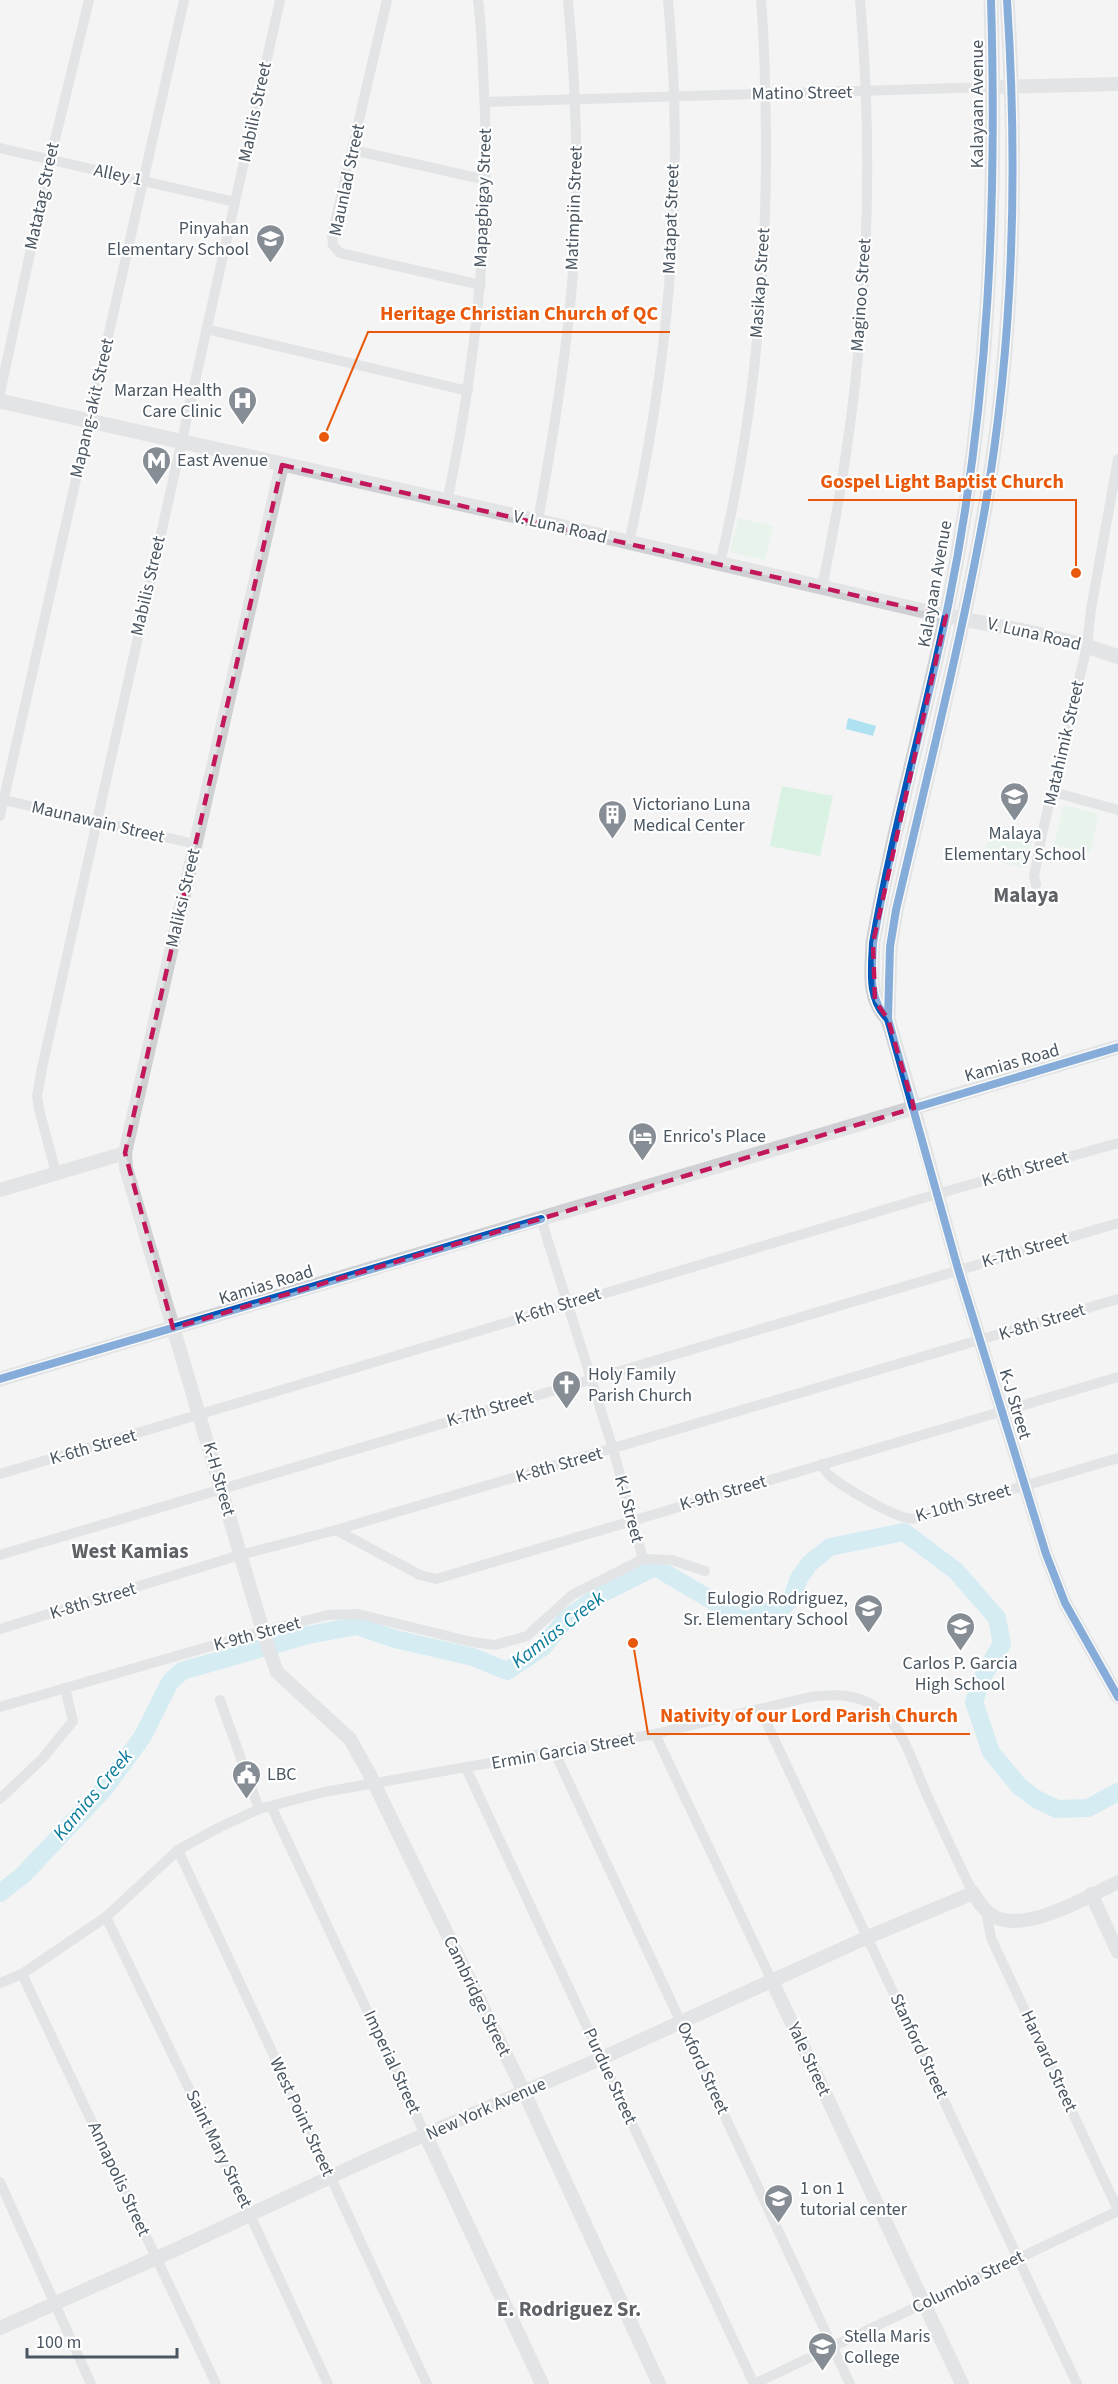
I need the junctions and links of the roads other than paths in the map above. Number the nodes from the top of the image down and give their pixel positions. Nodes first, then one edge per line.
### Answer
1 (89, 0) edge
2 (184, 0) edge
3 (280, 0) edge
4 (387, 0) edge
5 (478, 0) edge
6 (568, 0) edge
7 (668, 0) edge
8 (761, 0) edge
9 (860, 0) edge
10 (991, 0) edge
11 (1007, 0) edge
12 (1118, 84) edge
13 (993, 87) junction
14 (1013, 88) junction
15 (866, 92) junction
16 (766, 94) junction
17 (673, 97) junction
18 (576, 99) junction
19 (485, 102) junction
20 (0, 148) edge
21 (353, 150) junction
22 (50, 160) junction
23 (486, 180) junction
24 (145, 181) junction
25 (236, 202) junction
26 (481, 285) junction
27 (206, 329) junction
28 (468, 391) junction
29 (0, 393) edge
30 (0, 401) edge
31 (89, 421) junction
32 (180, 442) junction
33 (1118, 459) edge
34 (282, 465) junction
35 (447, 502) junction
36 (538, 521) junction
37 (629, 542) junction
38 (720, 563) junction
39 (822, 587) junction
40 (946, 616) junction
41 (963, 619) junction
42 (1087, 646) junction
43 (1118, 657) edge
44 (1053, 792) junction
45 (2, 799) edge
46 (1118, 810) edge
47 (0, 816) edge
48 (96, 822) junction
49 (195, 844) junction
50 (1035, 885) dead end
51 (888, 1019) junction
52 (1118, 1047) edge
53 (914, 1108) junction
54 (1118, 1143) edge
55 (125, 1153) junction
56 (56, 1173) junction
57 (0, 1190) edge
58 (937, 1194) junction
59 (541, 1219) junction
60 (1118, 1223) edge
61 (958, 1269) junction
62 (1118, 1299) edge
63 (567, 1304) junction
64 (174, 1328) junction
65 (979, 1341) junction
66 (1118, 1377) edge
67 (0, 1380) edge
68 (590, 1380) junction
69 (1002, 1411) junction
70 (200, 1415) junction
71 (613, 1449) junction
72 (1118, 1458) edge
73 (822, 1464) junction
74 (0, 1474) edge
75 (1024, 1486) junction
76 (222, 1488) junction
77 (632, 1520) junction
78 (336, 1530) junction
79 (0, 1555) edge
80 (240, 1555) junction
81 (643, 1559) junction
82 (705, 1571) dead end
83 (0, 1629) edge
84 (264, 1634) junction
85 (65, 1688) junction
86 (1118, 1697) edge
87 (220, 1700) dead end
88 (0, 1707) edge
89 (760, 1709) junction
90 (655, 1734) junction
91 (555, 1753) junction
92 (466, 1768) junction
93 (374, 1784) junction
94 (0, 1799) edge
95 (271, 1806) junction
96 (259, 1809) junction
97 (178, 1850) junction
98 (1118, 1882) edge
99 (973, 1893) junction
100 (1091, 1894) junction
101 (986, 1910) junction
102 (106, 1917) junction
103 (868, 1937) junction
104 (1118, 1952) edge
105 (22, 1974) junction
106 (772, 1981) junction
107 (0, 1983) edge
108 (681, 2022) junction
109 (602, 2058) junction
110 (524, 2092) junction
111 (426, 2136) junction
112 (331, 2177) junction
113 (0, 2181) edge
114 (1118, 2210) edge
115 (250, 2215) junction
116 (156, 2258) junction
117 (1018, 2258) junction
118 (924, 2303) junction
119 (55, 2304) junction
120 (0, 2328) edge
121 (832, 2346) junction
122 (90, 2384) edge
123 (216, 2384) edge
124 (328, 2384) edge
125 (427, 2384) edge
126 (542, 2384) edge
127 (659, 2384) edge
128 (754, 2384) edge
129 (850, 2384) edge
130 (962, 2384) edge
131 (1077, 2384) edge

1 - 22 street, Matatag Street
2 - 24 street, Mapang-akit Street
3 - 25 street, Mabilis Street
4 - 21 street, Maunlad Street
5 - 19 street, Mapagbigay Street
6 - 18 street, Matimpiin Street
7 - 17 street, Matapat Street
8 - 16 street, Masikap Street
9 - 15 street, Maginoo Street
10 - 13 main road, Kalayaan Avenue
11 - 14 main road, Kalayaan Avenue
12 - 14 street, Matino Street
13 - 14 street, Matino Street
13 - 15 street, Matino Street
13 - 40 main road, Kalayaan Avenue
14 - 41 main road, Kalayaan Avenue
15 - 16 street, Matino Street
15 - 39 street, Maginoo Street
16 - 17 street, Matino Street
16 - 38 street, Masikap Street
17 - 18 street, Matino Street
17 - 37 street, Matapat Street
18 - 19 street, Matino Street
18 - 36 street, Matimpiin Street
19 - 23 street, Mapagbigay Street
20 - 22 street, Alley 1
21 - 23 street
21 - 26 street, Maunlad Street
22 - 24 street, Alley 1
22 - 29 street, Matatag Street
23 - 26 street, Mapagbigay Street
24 - 25 street, Alley 1
24 - 31 street, Mapang-akit Street
25 - 27 street, Mabilis Street
26 - 28 street, Mapagbigay Street
27 - 28 street
27 - 32 street, Mabilis Street
28 - 35 street, Mapagbigay Street
30 - 31 main road, V. Luna Road
31 - 32 main road, V. Luna Road
31 - 45 street, Mapang-akit Street
32 - 34 main road, V. Luna Road
32 - 48 street, Mabilis Street
33 - 42 street, Matahimik Street
34 - 35 main road, V. Luna Road
34 - 49 street, Maliksi Street
35 - 36 main road, V. Luna Road
36 - 37 main road, V. Luna Road
37 - 38 main road, V. Luna Road
38 - 39 main road, V. Luna Road
39 - 40 main road, V. Luna Road
40 - 41 main road, V. Luna Road
40 - 51 main road, Kalayaan Avenue
41 - 42 main road, V. Luna Road
41 - 51 main road, Kalayaan Avenue
42 - 43 main road, V. Luna Road
42 - 44 street, Matahimik Street
44 - 46 street
44 - 50 street, Matahimik Street
45 - 47 street, Mapang-akit Street
45 - 48 street, Maunawain Street
48 - 49 street, Maunawain Street
48 - 56 street, Mabilis Street
49 - 55 street, Maliksi Street
51 - 53 main road, Kalayaan Avenue
52 - 53 main road, Kamias Road
53 - 58 street, K-J Street
53 - 59 main road, Kamias Road
54 - 58 street, K-6th Street
55 - 56 street
55 - 64 street, Maliksi Street
56 - 57 street
58 - 61 street, K-J Street
58 - 63 street, K-6th Street
59 - 63 street, K-I Street
59 - 64 main road, Kamias Road
60 - 61 street, K-7th Street
61 - 65 street, K-J Street
61 - 68 street, K-7th Street
62 - 65 street, K-8th Street
63 - 68 street, K-I Street
63 - 70 street, K-6th Street
64 - 67 main road, Kamias Road
64 - 70 street, K-H Street
65 - 69 street, K-J Street
65 - 71 street, K-8th Street
66 - 69 street, K-9th Street
68 - 71 street, K-I Street
68 - 76 street, K-7th Street
69 - 73 street, K-9th Street
69 - 75 street, K-J Street
70 - 74 street, K-6th Street
70 - 76 street, K-H Street
71 - 77 street, K-I Street
71 - 78 street, K-8th Street
72 - 75 street, K-10th Street
73 - 75 street, K-10th Street
73 - 77 street, K-9th Street
75 - 86 street, K-J Street
76 - 79 street, K-7th Street
76 - 80 street, K-H Street
77 - 78 street, K-9th Street
77 - 81 street, K-I Street
78 - 80 street, K-8th Street
80 - 83 street, K-8th Street
80 - 84 street, K-H Street
81 - 82 street, K-9th Street
81 - 84 street, K-9th Street
84 - 85 street, K-9th Street
84 - 93 street, Cambridge Street
85 - 88 street, K-9th Street
85 - 94 street
87 - 96 street
89 - 90 street, Ermin Garcia Street
89 - 99 street, Ermin Garcia Street
89 - 103 street, Stanford Street
90 - 91 street, Ermin Garcia Street
90 - 106 street, Yale Street
91 - 92 street, Ermin Garcia Street
91 - 108 street, Oxford Street
92 - 93 street, Ermin Garcia Street
92 - 109 street, Purdue Street
93 - 95 street, Ermin Garcia Street
93 - 110 street, Cambridge Street
95 - 96 street, Ermin Garcia Street
95 - 111 street, Imperial Street
96 - 97 street, Ermin Garcia Street
97 - 102 street, Ermin Garcia Street
97 - 112 street, West Point Street
98 - 100 street
99 - 101 street, Ermin Garcia Street
99 - 103 street, New York Avenue
100 - 101 street
100 - 104 street
101 - 114 street, Harvard Street
102 - 105 street, Ermin Garcia Street
102 - 115 street, Saint Mary Street
103 - 106 street, New York Avenue
103 - 117 street, Stanford Street
105 - 107 street, Ermin Garcia Street
105 - 116 street, Annapolis Street
106 - 108 street, New York Avenue
106 - 118 street, Yale Street
108 - 109 street, New York Avenue
108 - 121 street, Oxford Street
109 - 110 street, New York Avenue
109 - 128 street, Purdue Street
110 - 111 street, New York Avenue
110 - 127 street, Cambridge Street
111 - 112 street, New York Avenue
111 - 126 street, Imperial Street
112 - 115 street, New York Avenue
112 - 125 street, West Point Street
113 - 119 street
114 - 117 street, Columbia Street
115 - 116 street, New York Avenue
115 - 124 street, Saint Mary Street
116 - 119 street, New York Avenue
116 - 123 street, Annapolis Street
117 - 118 street, Columbia Street
117 - 131 street, Stanford Street
118 - 121 street, Columbia Street
118 - 130 street, Yale Street
119 - 120 street, New York Avenue
119 - 122 street
121 - 128 street, Columbia Street
121 - 129 street, Oxford Street

